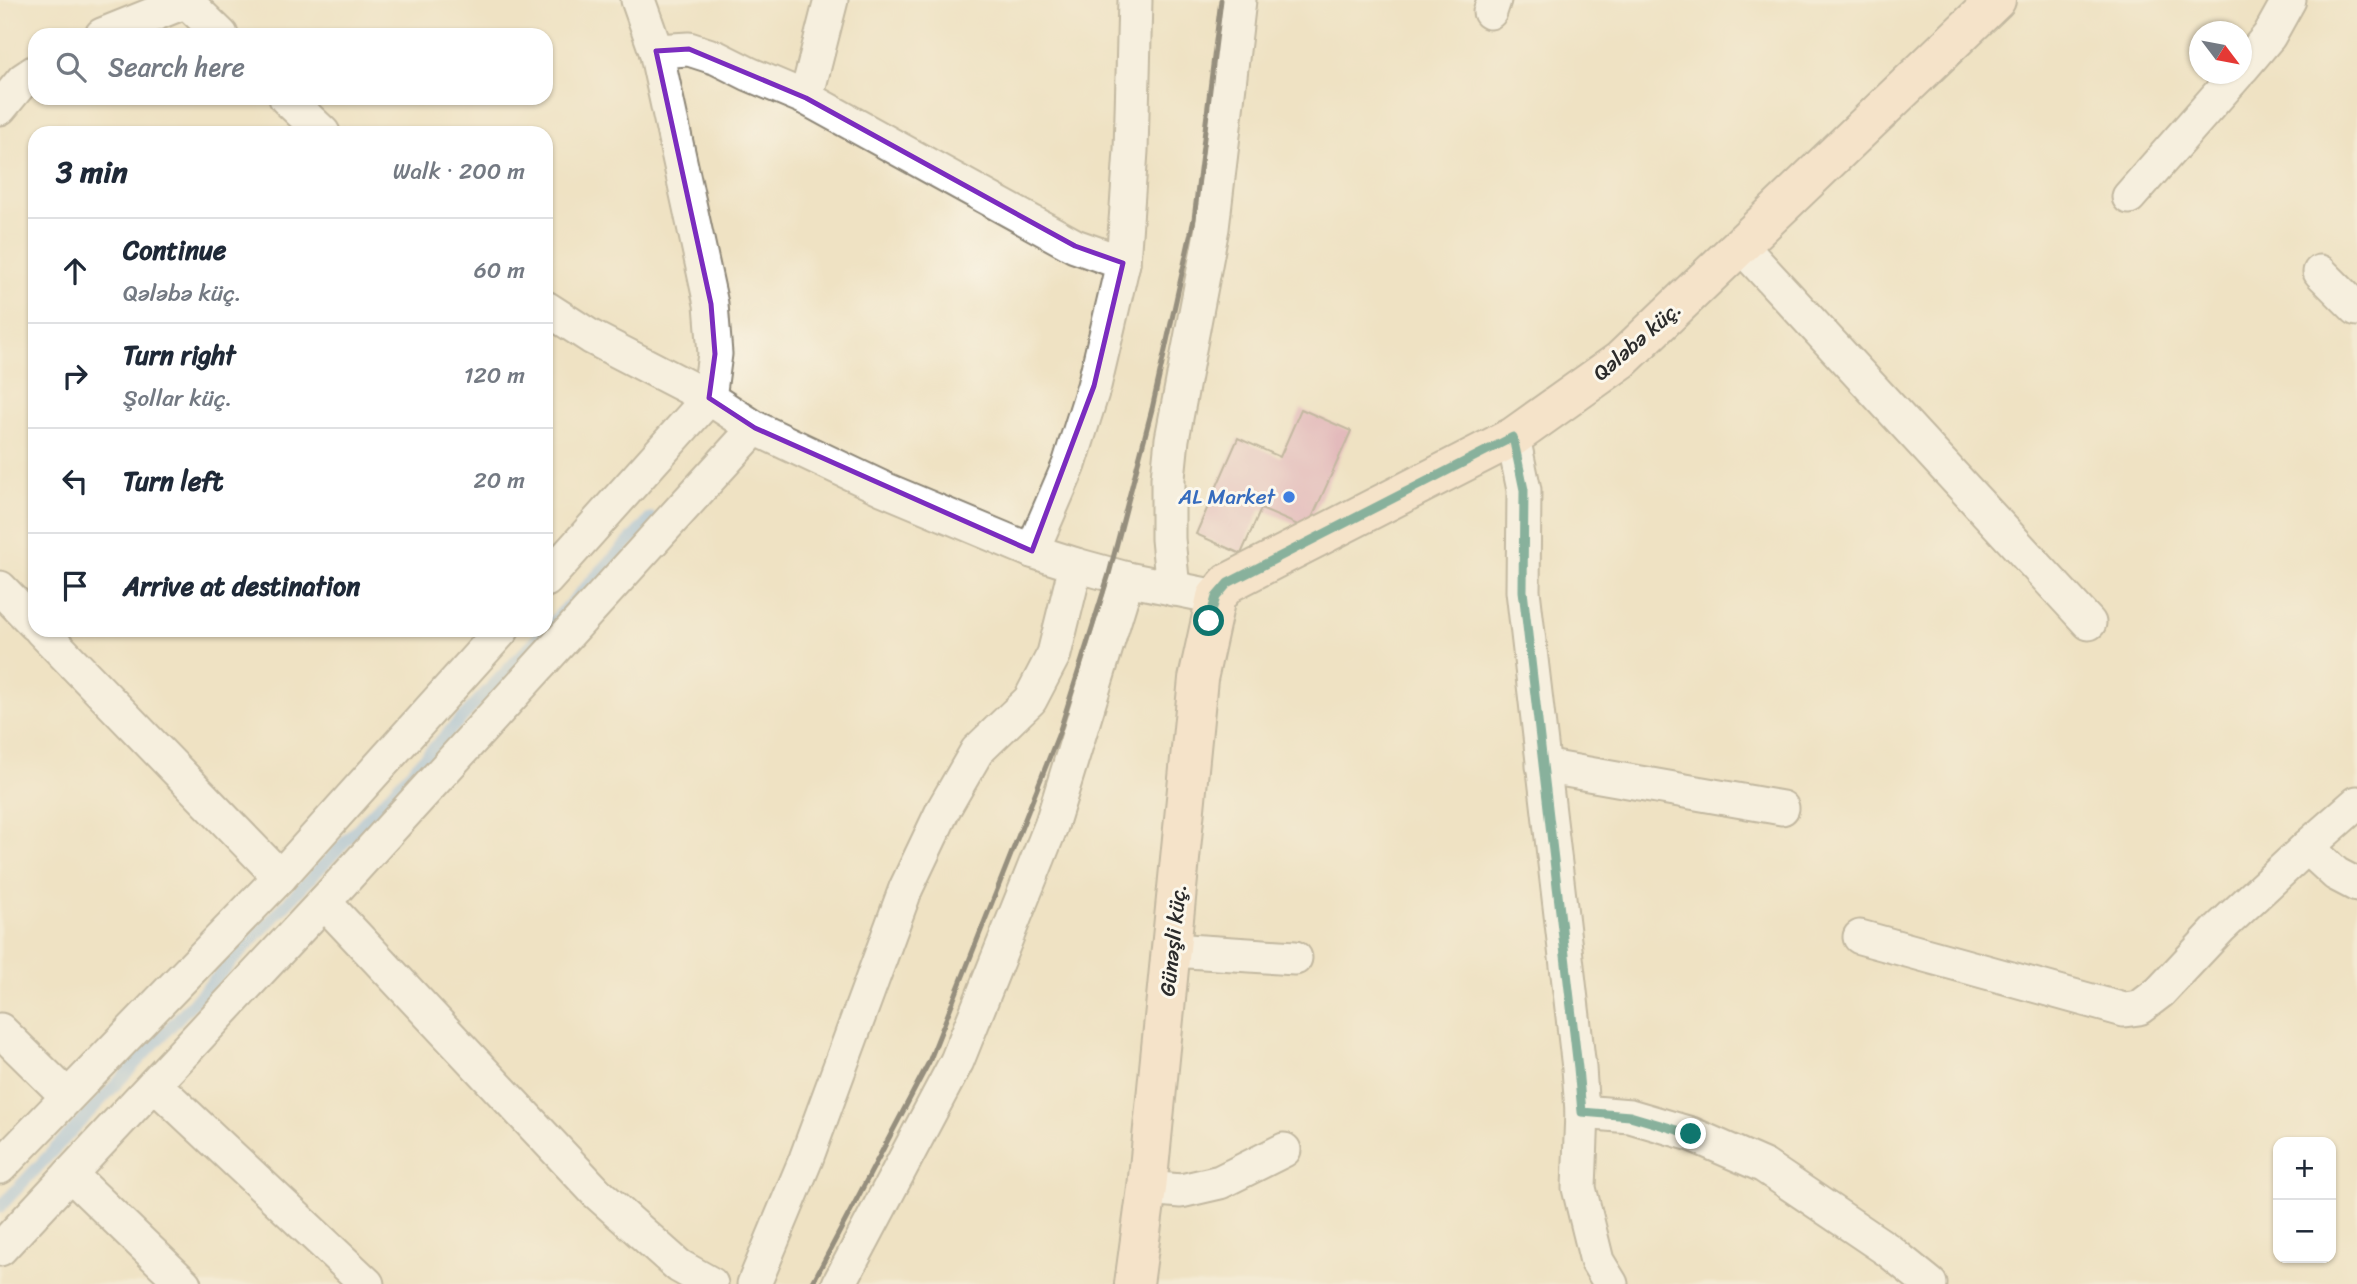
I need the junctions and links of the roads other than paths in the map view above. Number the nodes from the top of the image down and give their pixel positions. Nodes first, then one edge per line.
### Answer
1 (638, 0) edge
2 (831, 0) edge
3 (1135, 0) edge
4 (1239, 0) edge
5 (1996, 0) edge
6 (2289, 0) edge
7 (188, 1) edge
8 (120, 28) edge
9 (214, 28) edge
10 (656, 51) junction
11 (2252, 56) edge
12 (28, 77) edge
13 (2228, 84) edge
14 (807, 97) junction
15 (293, 105) edge
16 (0, 108) edge
17 (316, 126) edge
18 (2129, 197) dead end
19 (1740, 245) junction
20 (1123, 263) junction
21 (2320, 272) dead end
22 (2357, 309) edge
23 (553, 313) edge
24 (709, 398) junction
25 (755, 428) junction
26 (1513, 437) junction
27 (1032, 551) junction
28 (1076, 565) junction
29 (553, 572) edge
30 (1127, 579) junction
31 (0, 588) edge
32 (1173, 589) junction
33 (1216, 597) junction
34 (28, 617) edge
35 (2090, 623) dead end
36 (48, 637) edge
37 (496, 637) edge
38 (1543, 766) junction
39 (2357, 803) edge
40 (1782, 808) dead end
41 (2307, 847) junction
42 (280, 877) junction
43 (2357, 885) edge
44 (324, 902) junction
45 (1860, 937) dead end
46 (1172, 950) junction
47 (1295, 958) dead end
48 (0, 1030) edge
49 (155, 1085) junction
50 (68, 1096) junction
51 (1582, 1112) junction
52 (1284, 1150) dead end
53 (0, 1167) edge
54 (70, 1174) junction
55 (1147, 1188) junction
56 (0, 1249) edge
57 (184, 1284) edge
58 (367, 1284) edge
59 (711, 1284) edge
60 (754, 1284) edge
61 (839, 1284) edge
62 (1133, 1284) edge
63 (1611, 1284) edge
64 (1930, 1284) edge

1 - 10 street
2 - 14 street
3 - 20 street
4 - 32 street
5 - 19 street, Qələbə küç.
6 - 11 street
7 - 8 street
7 - 9 street
10 - 14 street
10 - 24 street
12 - 16 street
13 - 18 street
14 - 20 street
15 - 17 street
19 - 26 street, Qələbə küç.
19 - 35 street
20 - 27 street
21 - 22 street
23 - 24 street
24 - 25 street
24 - 29 street
25 - 27 street
25 - 44 street
26 - 33 street, Qələbə küç.
26 - 38 street
27 - 28 street
28 - 30 street
28 - 60 street
30 - 32 street
30 - 61 street
31 - 34 street
32 - 33 street
33 - 46 street, Günəşli küç.
36 - 42 street
37 - 42 street
38 - 40 street
38 - 51 street
39 - 41 street
41 - 43 street
41 - 45 street
42 - 50 street
44 - 49 street
44 - 59 street
46 - 47 street
46 - 55 street, Günəşli küç.
48 - 50 street
49 - 54 street
49 - 58 street
50 - 53 street
51 - 63 street
51 - 64 street
52 - 55 street
54 - 56 street
54 - 57 street
55 - 62 street, Günəşli küç.

